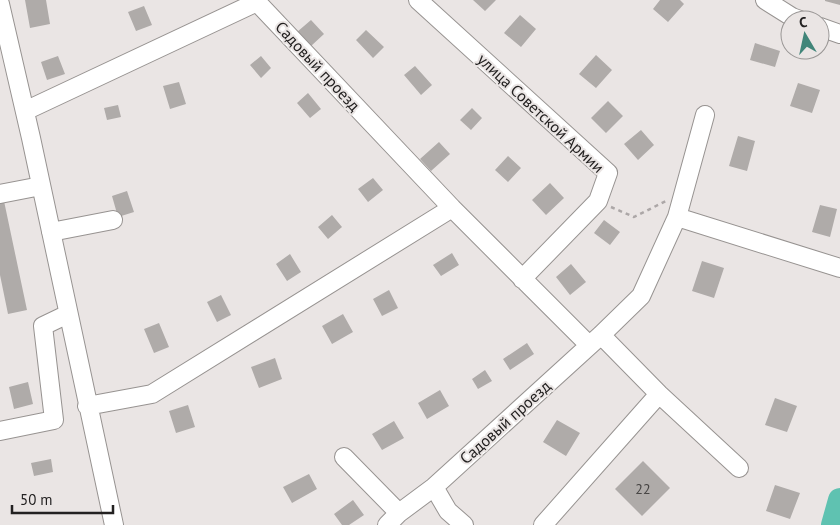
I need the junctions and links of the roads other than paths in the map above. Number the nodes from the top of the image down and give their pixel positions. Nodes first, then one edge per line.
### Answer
1 (418, 0) edge
2 (765, 0) edge
3 (0, 4) edge
4 (781, 10) edge
5 (25, 111) junction
6 (705, 115) dead end
7 (41, 186) junction
8 (0, 194) edge
9 (452, 208) junction
10 (677, 217) junction
11 (113, 220) dead end
12 (51, 232) junction
13 (840, 268) edge
14 (522, 279) junction
15 (68, 314) junction
16 (595, 340) junction
17 (659, 394) junction
18 (88, 406) junction
19 (0, 431) edge
20 (344, 457) dead end
21 (739, 468) dead end
22 (434, 487) junction
23 (393, 519) edge
24 (114, 525) edge
25 (464, 525) edge
26 (543, 525) edge

1 - 14 street, улица Советской Армии
2 - 4 street
3 - 5 street
5 - 7 street
5 - 9 street, Садовый проезд
6 - 10 street
7 - 8 street
7 - 12 street
9 - 14 street, Садовый проезд
9 - 18 street
10 - 13 street
10 - 16 street
11 - 12 street
12 - 15 street
14 - 16 street, Садовый проезд
15 - 18 street
15 - 19 street
16 - 17 street, Садовый проезд
16 - 22 street, Садовый проезд
17 - 21 street, Садовый проезд
17 - 26 street
18 - 24 street
20 - 23 street
22 - 23 street, Садовый проезд
22 - 25 street

